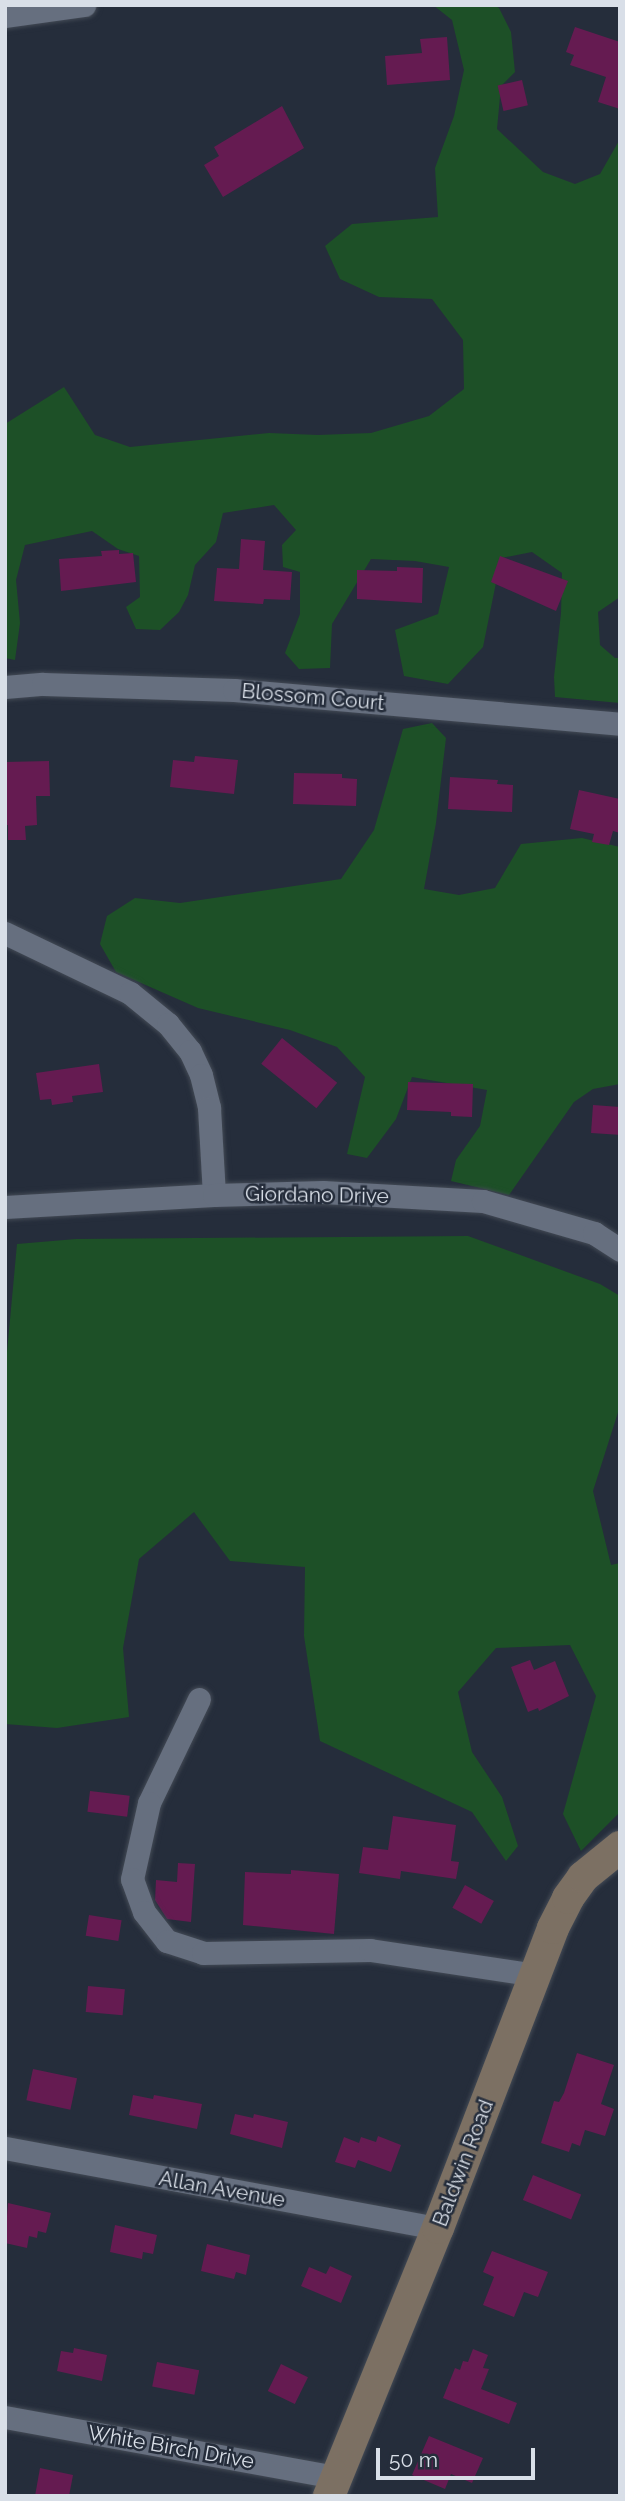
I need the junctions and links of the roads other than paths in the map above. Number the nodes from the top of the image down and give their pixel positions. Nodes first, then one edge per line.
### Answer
1 (84, 5) edge
2 (5, 16) edge
3 (5, 687) edge
4 (620, 724) edge
5 (5, 933) edge
6 (214, 1195) junction
7 (5, 1207) edge
8 (620, 1250) edge
9 (199, 1699) dead end
10 (620, 1847) edge
11 (535, 1975) junction
12 (5, 2148) edge
13 (438, 2228) junction
14 (5, 2417) edge
15 (332, 2486) edge

1 - 2 street
3 - 4 street, Blossom Court
5 - 6 street
6 - 7 street, Giordano Drive
6 - 8 street, Giordano Drive
9 - 11 street
10 - 11 street, Baldwin Road
11 - 13 street, Baldwin Road
12 - 13 street, Allan Avenue
13 - 15 street, Baldwin Road
14 - 15 street, White Birch Drive

